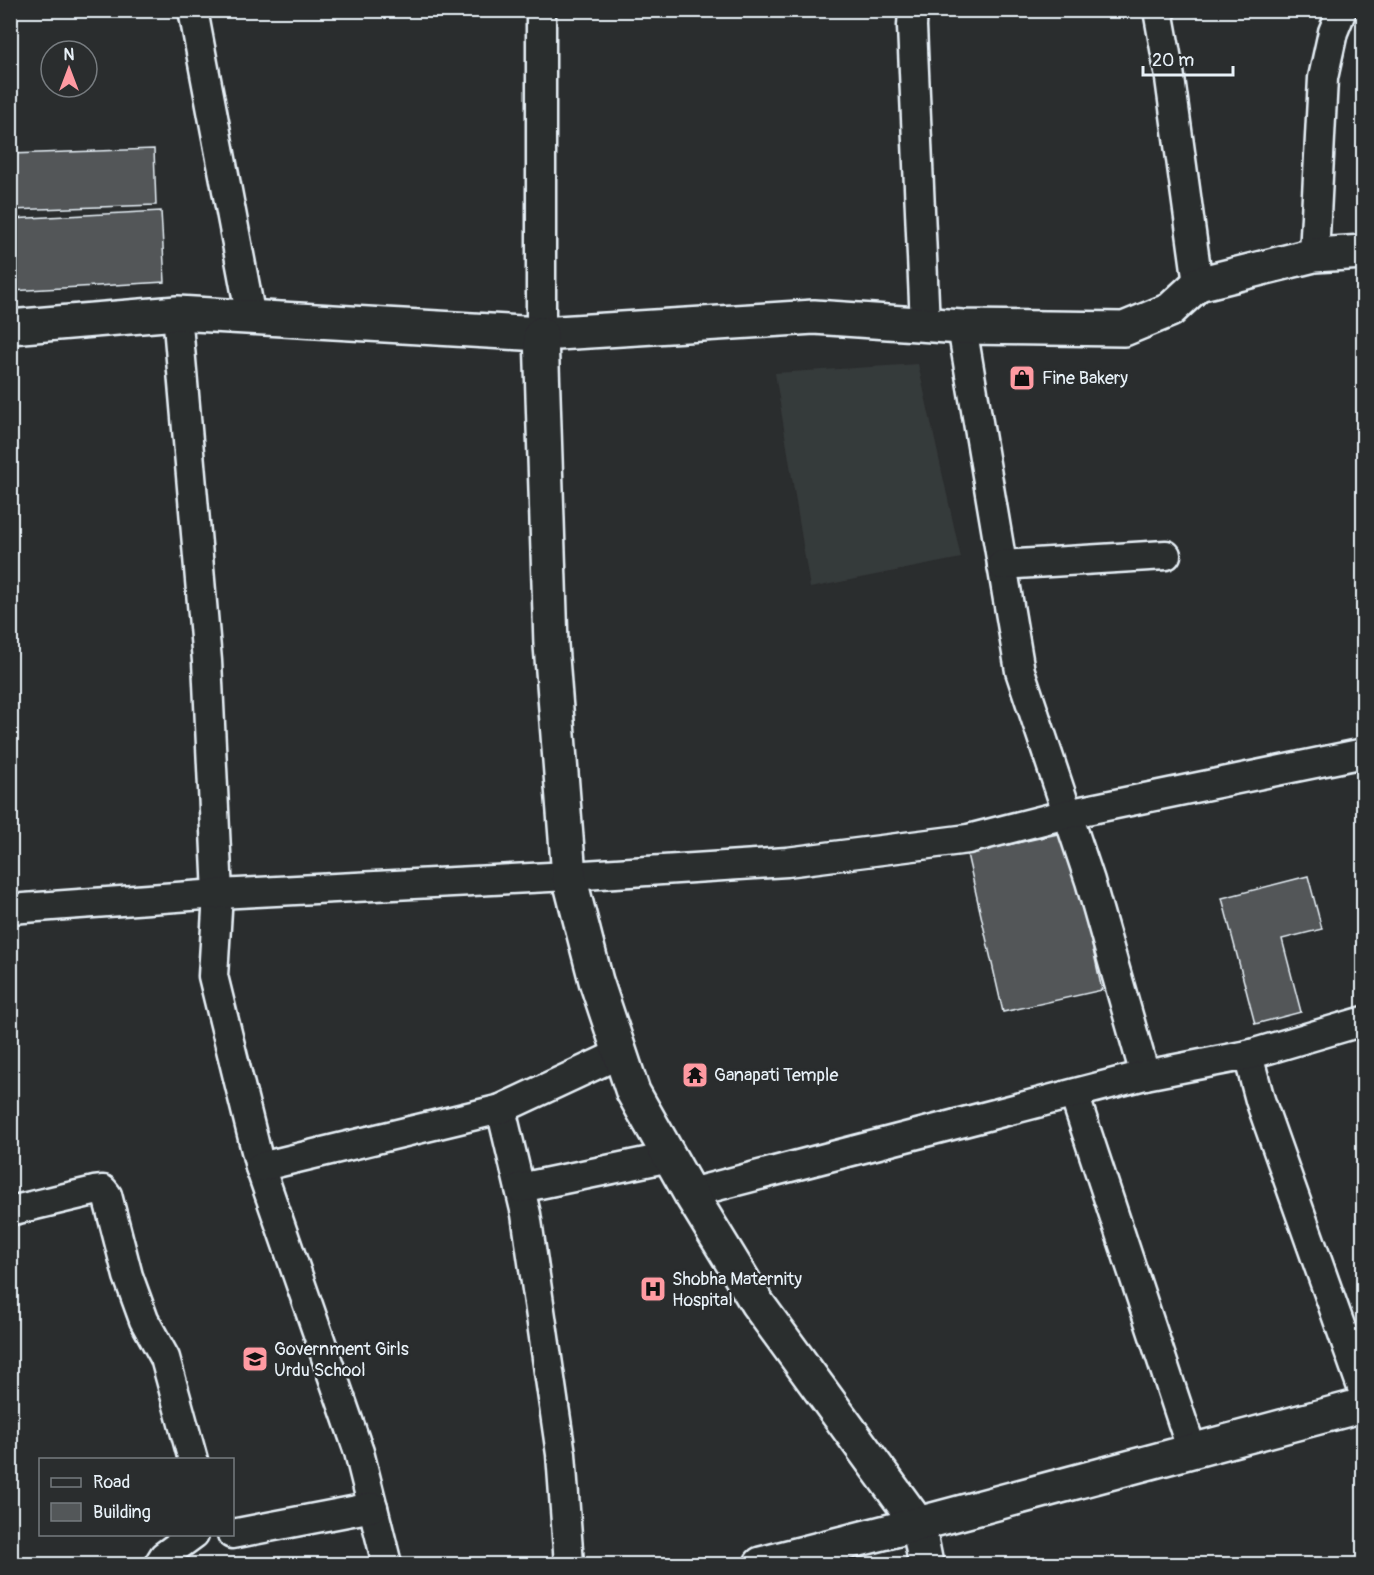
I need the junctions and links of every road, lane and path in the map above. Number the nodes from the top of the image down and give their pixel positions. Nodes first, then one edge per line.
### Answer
1 (193, 10) edge
2 (542, 10) edge
3 (913, 10) edge
4 (1158, 10) edge
5 (1342, 10) edge
6 (1364, 252) edge
7 (1314, 255) junction
8 (1198, 284) junction
9 (177, 313) junction
10 (251, 318) junction
11 (925, 325) junction
12 (10, 327) edge
13 (962, 327) junction
14 (542, 334) junction
15 (1166, 555) dead end
16 (1002, 565) junction
17 (1364, 753) edge
18 (1067, 814) junction
19 (569, 876) junction
20 (218, 894) junction
21 (10, 909) edge
22 (1364, 1021) edge
23 (621, 1053) junction
24 (1248, 1055) junction
25 (1145, 1075) junction
26 (1074, 1094) junction
27 (501, 1109) junction
28 (670, 1157) junction
29 (260, 1167) junction
30 (520, 1188) junction
31 (690, 1193) junction
32 (10, 1211) edge
33 (1364, 1393) edge
34 (1364, 1405) edge
35 (1192, 1451) junction
36 (192, 1458) edge
37 (373, 1508) junction
38 (918, 1524) junction
39 (234, 1532) edge
40 (216, 1536) edge
41 (159, 1564) edge
42 (387, 1564) edge
43 (569, 1564) edge
44 (761, 1564) edge
45 (926, 1564) edge

1 - 10 street
2 - 14 street
3 - 11 street
4 - 8 street
5 - 7 street
6 - 7 street
7 - 8 street
8 - 13 street
9 - 10 street
9 - 12 street
9 - 20 street
10 - 14 street
11 - 13 street
11 - 14 street
13 - 16 street
14 - 19 street
15 - 16 street
16 - 18 street
17 - 18 street
18 - 19 street
18 - 25 street
19 - 20 street
19 - 23 street
20 - 21 street
20 - 29 street
22 - 24 street
23 - 27 street
23 - 28 street
24 - 25 street
24 - 33 street
25 - 26 street
26 - 31 street
26 - 35 street
27 - 29 street
27 - 30 street
28 - 30 street
28 - 31 street
29 - 37 street
30 - 43 street
31 - 38 street
32 - 36 street
34 - 35 street
35 - 38 street
37 - 39 street
37 - 42 street
38 - 44 street
38 - 45 street
40 - 41 street

